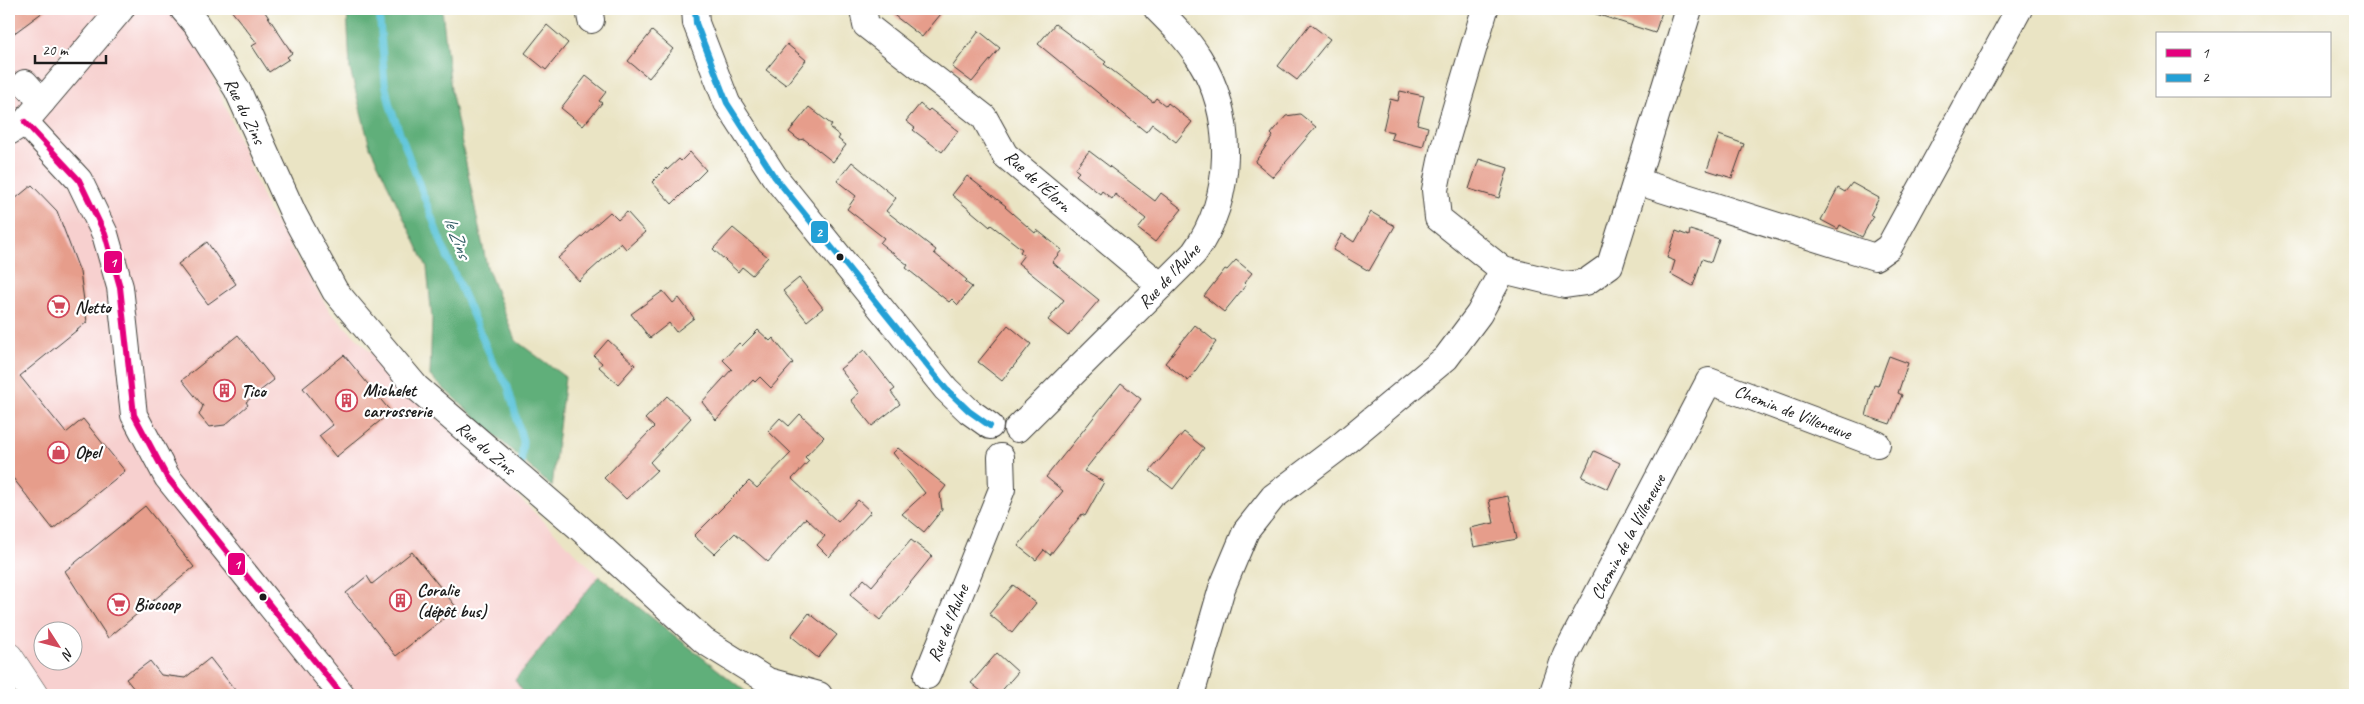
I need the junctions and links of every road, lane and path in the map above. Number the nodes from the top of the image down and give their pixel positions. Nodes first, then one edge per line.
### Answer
1 (121, 9) edge
2 (183, 9) edge
3 (695, 9) edge
4 (863, 9) edge
5 (1157, 9) edge
6 (1485, 9) edge
7 (1690, 9) edge
8 (2019, 9) edge
9 (17, 127) edge
10 (1636, 181) junction
11 (1503, 270) junction
12 (1161, 286) junction
13 (1709, 381) joint
14 (990, 426) junction
15 (1017, 429) junction
16 (1878, 444) dead end
17 (1001, 457) junction
18 (9, 657) edge
19 (926, 676) dead end
20 (26, 693) edge
21 (342, 695) edge
22 (819, 695) edge
23 (1191, 695) edge
24 (1552, 695) edge

1 - 9 street
2 - 22 street, Rue du Zins
3 - 14 street
4 - 12 street, Rue de l'Élorn
5 - 12 street, Rue de l'Aulne
6 - 11 street
7 - 10 street
8 - 10 street
9 - 21 street
10 - 11 street
11 - 23 street
12 - 15 street, Rue de l'Aulne
13 - 16 street, Chemin de Villeneuve
13 - 24 street, Chemin de la Villeneuve
14 - 15 street
14 - 17 street
15 - 17 street
17 - 19 street, Rue de l'Aulne
18 - 20 main road

